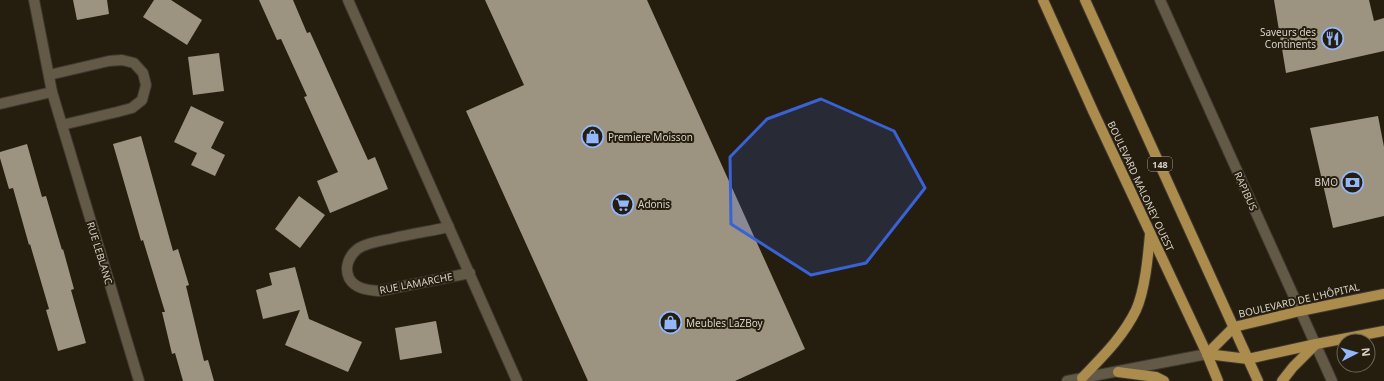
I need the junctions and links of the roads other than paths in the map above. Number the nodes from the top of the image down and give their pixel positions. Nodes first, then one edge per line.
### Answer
1 (34, 0) edge
2 (348, 0) edge
3 (1043, 0) edge
4 (1085, 0) edge
5 (1160, 0) edge
6 (49, 75) junction
7 (52, 92) junction
8 (0, 104) edge
9 (62, 124) junction
10 (449, 227) junction
11 (1150, 234) junction
12 (470, 273) junction
13 (1384, 294) edge
14 (1300, 311) junction
15 (1234, 327) junction
16 (1384, 331) edge
17 (1316, 344) junction
18 (1206, 354) junction
19 (1248, 359) junction
20 (1118, 372) junction
21 (1082, 378) junction
22 (139, 381) edge
23 (517, 381) edge
24 (1067, 381) edge
25 (1164, 381) edge
26 (1218, 381) edge
27 (1258, 381) edge
28 (1282, 381) edge
29 (1332, 381) edge

1 - 6 street, RUE LEBLANC
2 - 10 street
3 - 11 main road, BOULEVARD MALONEY OUEST
4 - 15 main road, 148
5 - 14 street, RAPIBUS
6 - 7 street, RUE LEBLANC
6 - 9 street
7 - 8 street
7 - 9 street, RUE LEBLANC
9 - 22 street, RUE LEBLANC
10 - 12 street
10 - 12 street, RUE LAMARCHE
11 - 18 main road, BOULEVARD MALONEY OUEST
11 - 21 main road
12 - 23 street
13 - 14 main road, BOULEVARD DE L'HÔPITAL
14 - 15 main road, BOULEVARD DE L'HÔPITAL
14 - 17 street, RAPIBUS
15 - 18 main road, BOULEVARD DE L'HÔPITAL
15 - 19 main road, 148
16 - 17 main road
17 - 19 main road
17 - 28 main road
17 - 29 street, RAPIBUS
18 - 19 main road
18 - 20 street
18 - 26 main road, BOULEVARD MALONEY OUEST
19 - 27 main road, 148
20 - 21 street
20 - 25 main road
21 - 24 street

